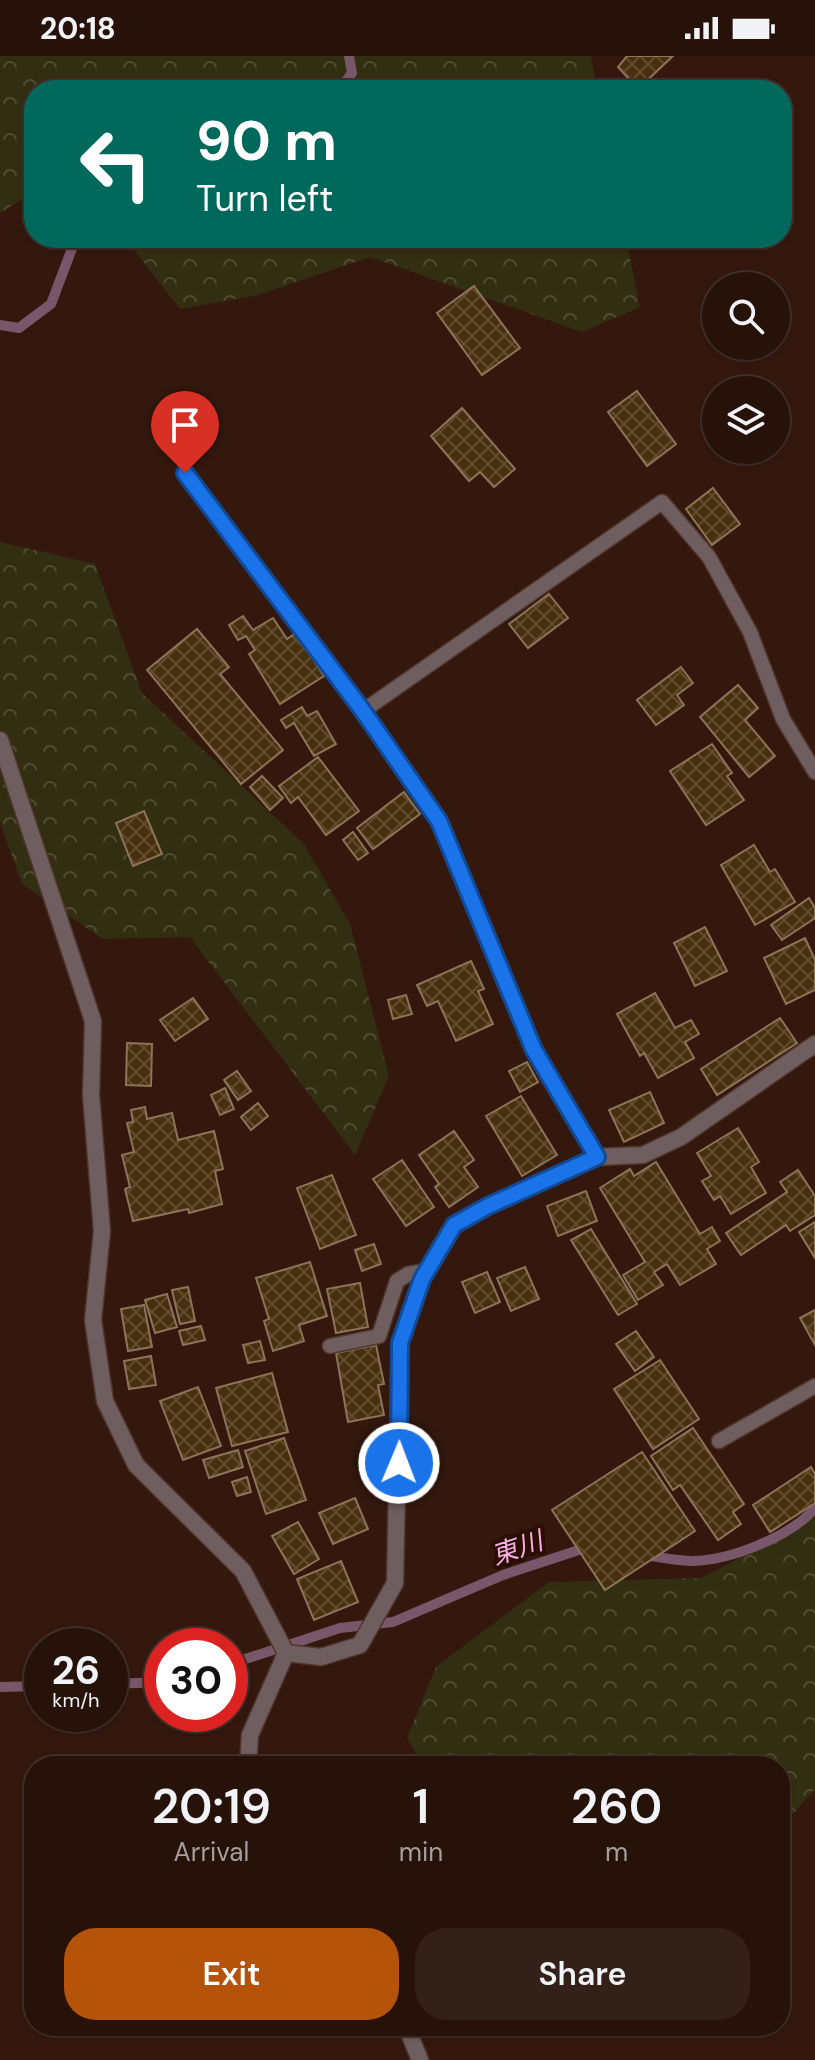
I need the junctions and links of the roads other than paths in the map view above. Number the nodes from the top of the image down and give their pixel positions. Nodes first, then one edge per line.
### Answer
1 (185, 473) dead end
2 (363, 711) junction
3 (0, 740) edge
4 (815, 772) edge
5 (815, 1044) edge
6 (597, 1157) junction
7 (427, 1271) junction
8 (330, 1346) dead end
9 (815, 1386) edge
10 (719, 1441) dead end
11 (286, 1653) junction
12 (249, 1756) edge
13 (410, 2036) edge
14 (420, 2060) edge

1 - 2 lane
2 - 4 lane
2 - 6 lane
3 - 11 street
5 - 6 street
6 - 7 street
7 - 8 lane
7 - 11 street
9 - 10 lane
11 - 12 street
13 - 14 street

